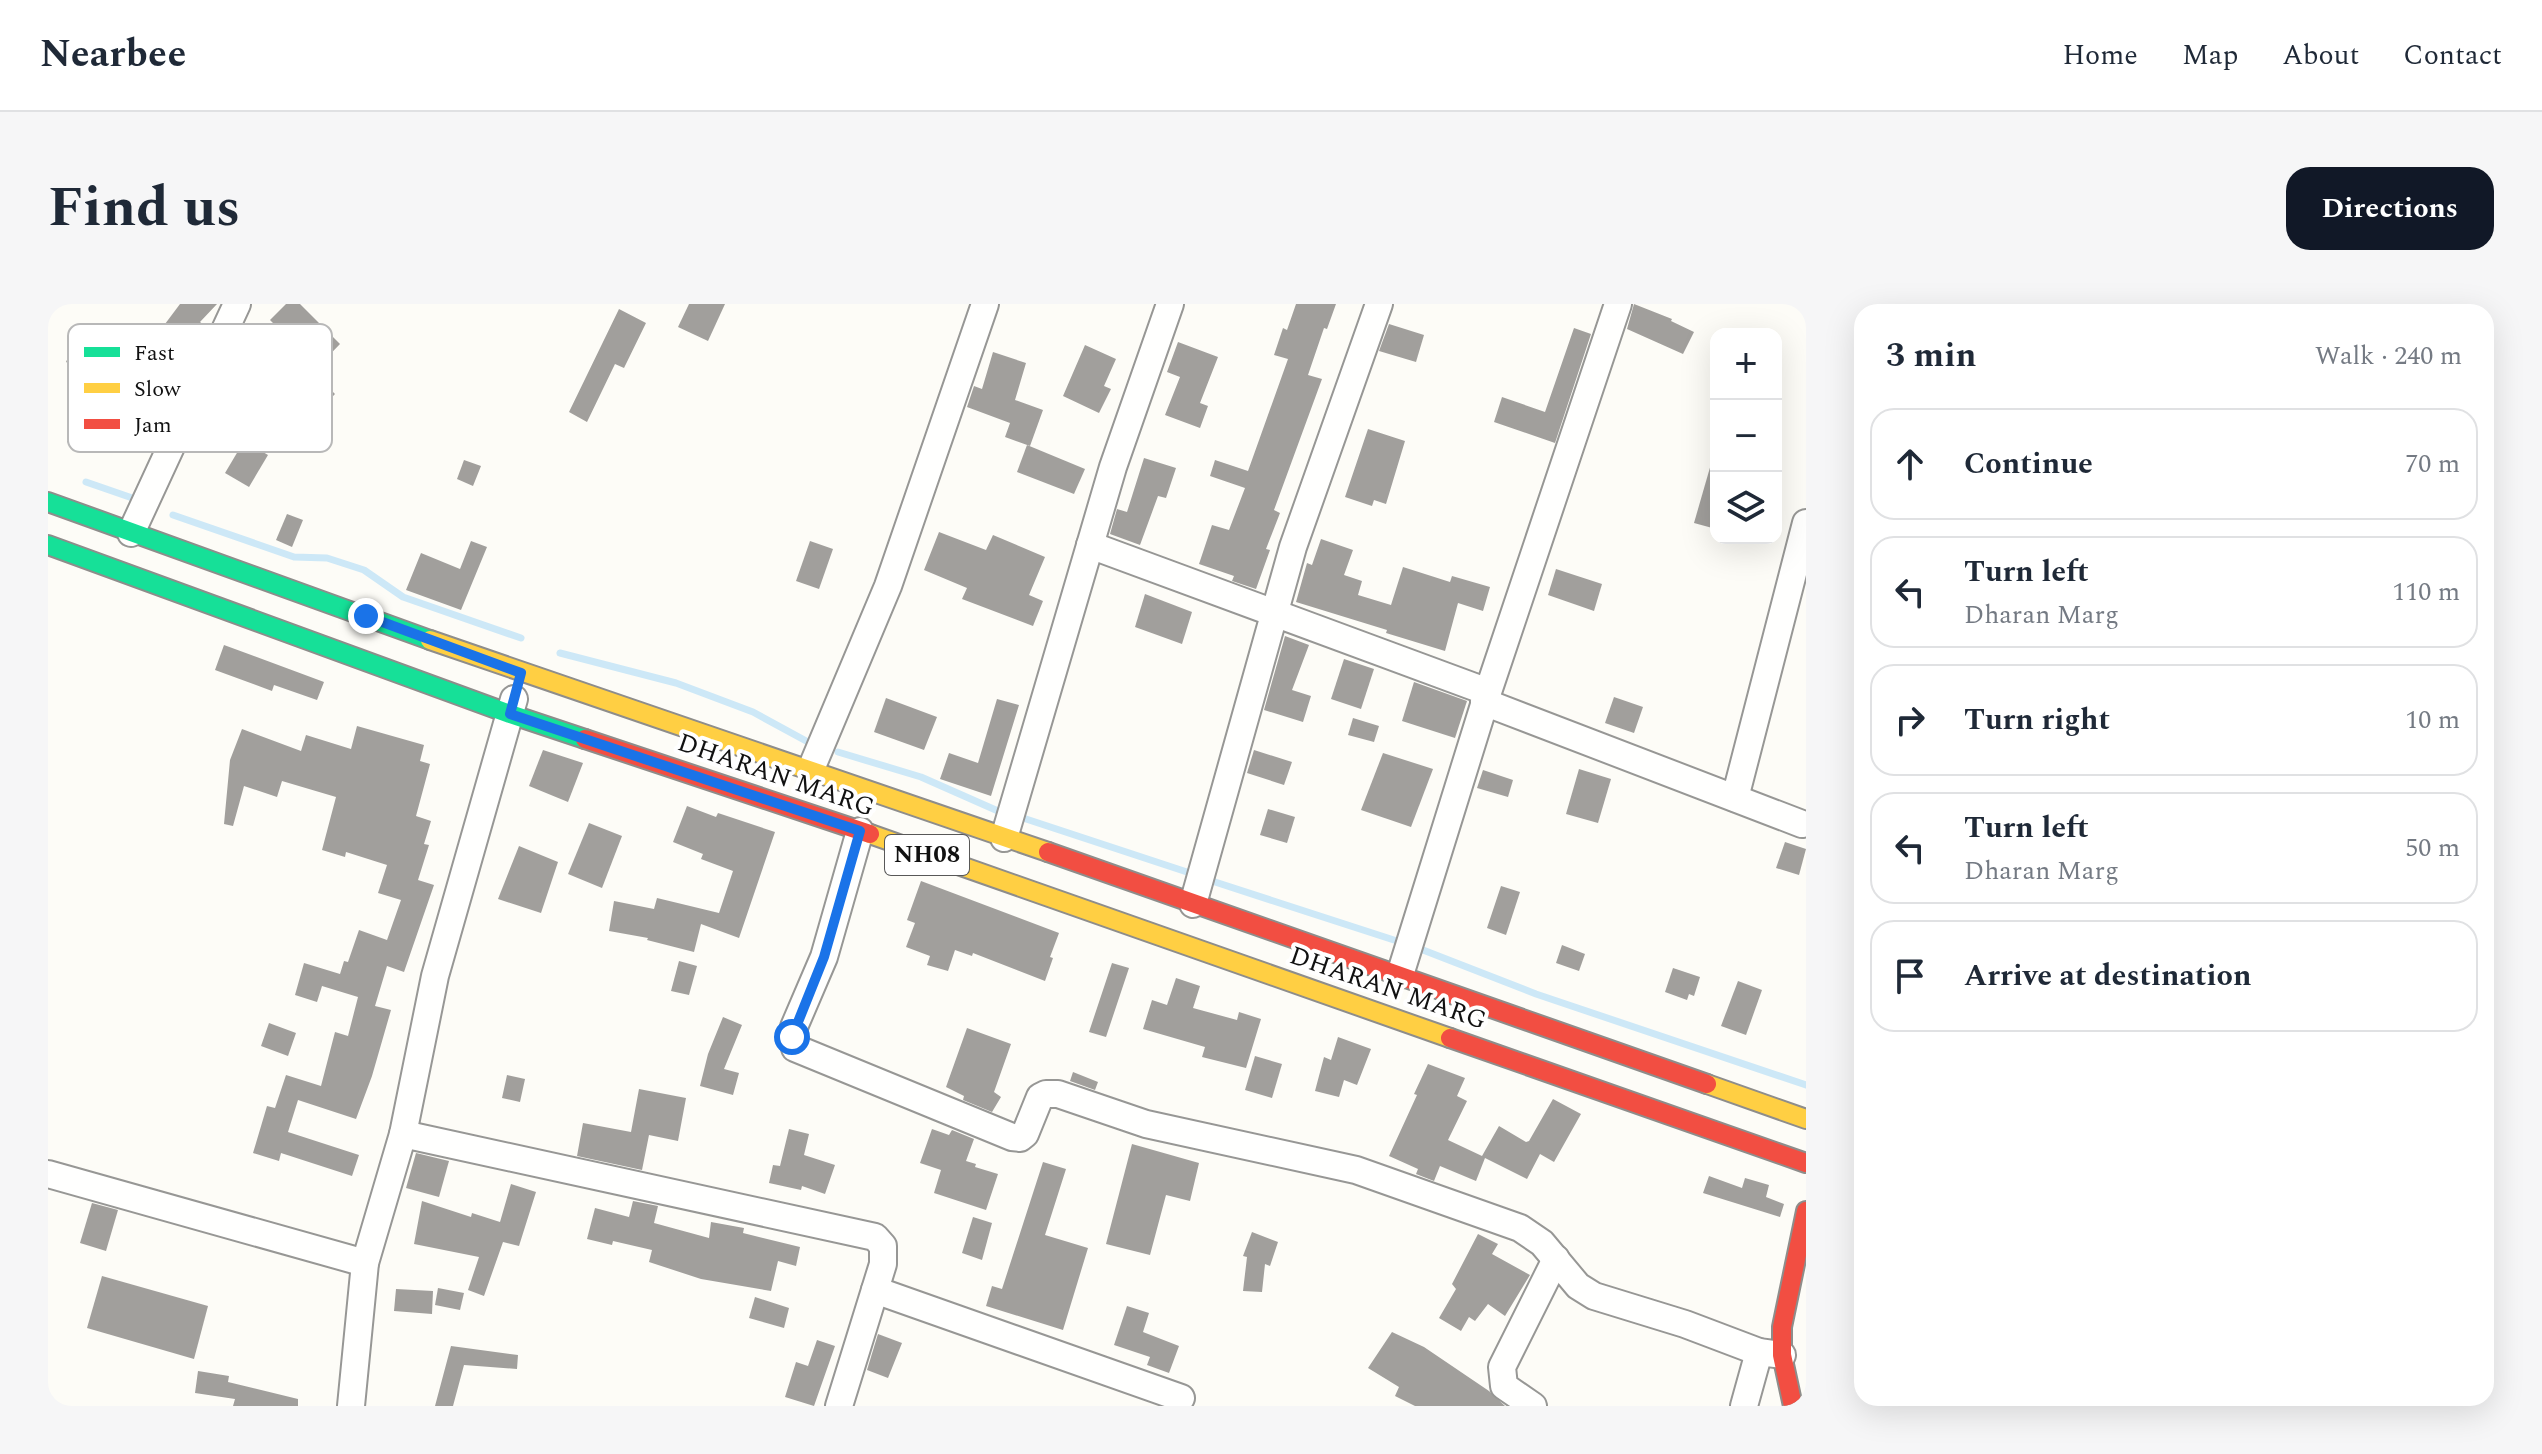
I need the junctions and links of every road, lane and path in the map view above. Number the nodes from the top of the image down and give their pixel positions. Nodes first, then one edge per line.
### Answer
1 (237, 304) edge
2 (985, 304) edge
3 (1170, 304) edge
4 (1379, 304) edge
5 (1618, 304) edge
6 (228, 324) edge
7 (168, 452) edge
8 (48, 502) edge
9 (1806, 523) edge
10 (131, 533) junction
11 (48, 545) edge
12 (1090, 545) junction
13 (1275, 612) junction
14 (521, 673) junction
15 (1486, 697) junction
16 (510, 714) junction
17 (811, 769) junction
18 (1735, 798) junction
19 (1802, 824) dead end
20 (860, 831) junction
21 (1004, 838) junction
22 (1193, 904) junction
23 (1400, 975) junction
24 (1806, 1119) edge
25 (403, 1134) junction
26 (1806, 1163) edge
27 (48, 1174) edge
28 (1806, 1211) edge
29 (1556, 1259) junction
30 (365, 1263) junction
31 (875, 1290) junction
32 (1770, 1354) junction
33 (1181, 1398) dead end
34 (351, 1406) edge
35 (839, 1406) edge
36 (1533, 1406) edge
37 (1744, 1406) edge
38 (1793, 1406) edge

1 - 6 street
2 - 17 street
3 - 12 street
4 - 13 street
5 - 15 street
7 - 10 street
8 - 10 main road, DHARAN MARG / NH08
9 - 18 street
10 - 14 main road, DHARAN MARG / NH08
11 - 16 main road, DHARAN MARG / NH08
12 - 13 street
12 - 21 street
13 - 15 street
13 - 22 street
14 - 16 street
14 - 17 main road, DHARAN MARG / NH08
15 - 18 street
15 - 23 street
16 - 20 main road, DHARAN MARG / NH08
16 - 25 street
17 - 21 main road, DHARAN MARG / NH08
18 - 19 street
20 - 26 main road, DHARAN MARG / NH08
20 - 29 street
21 - 22 main road, DHARAN MARG / NH08
22 - 23 main road, DHARAN MARG / NH08
23 - 24 main road, DHARAN MARG / NH08
25 - 30 street
25 - 31 street
27 - 30 street
28 - 32 main road
29 - 32 street
29 - 36 street
30 - 34 street
31 - 33 street
31 - 35 street
32 - 37 street
32 - 38 main road

